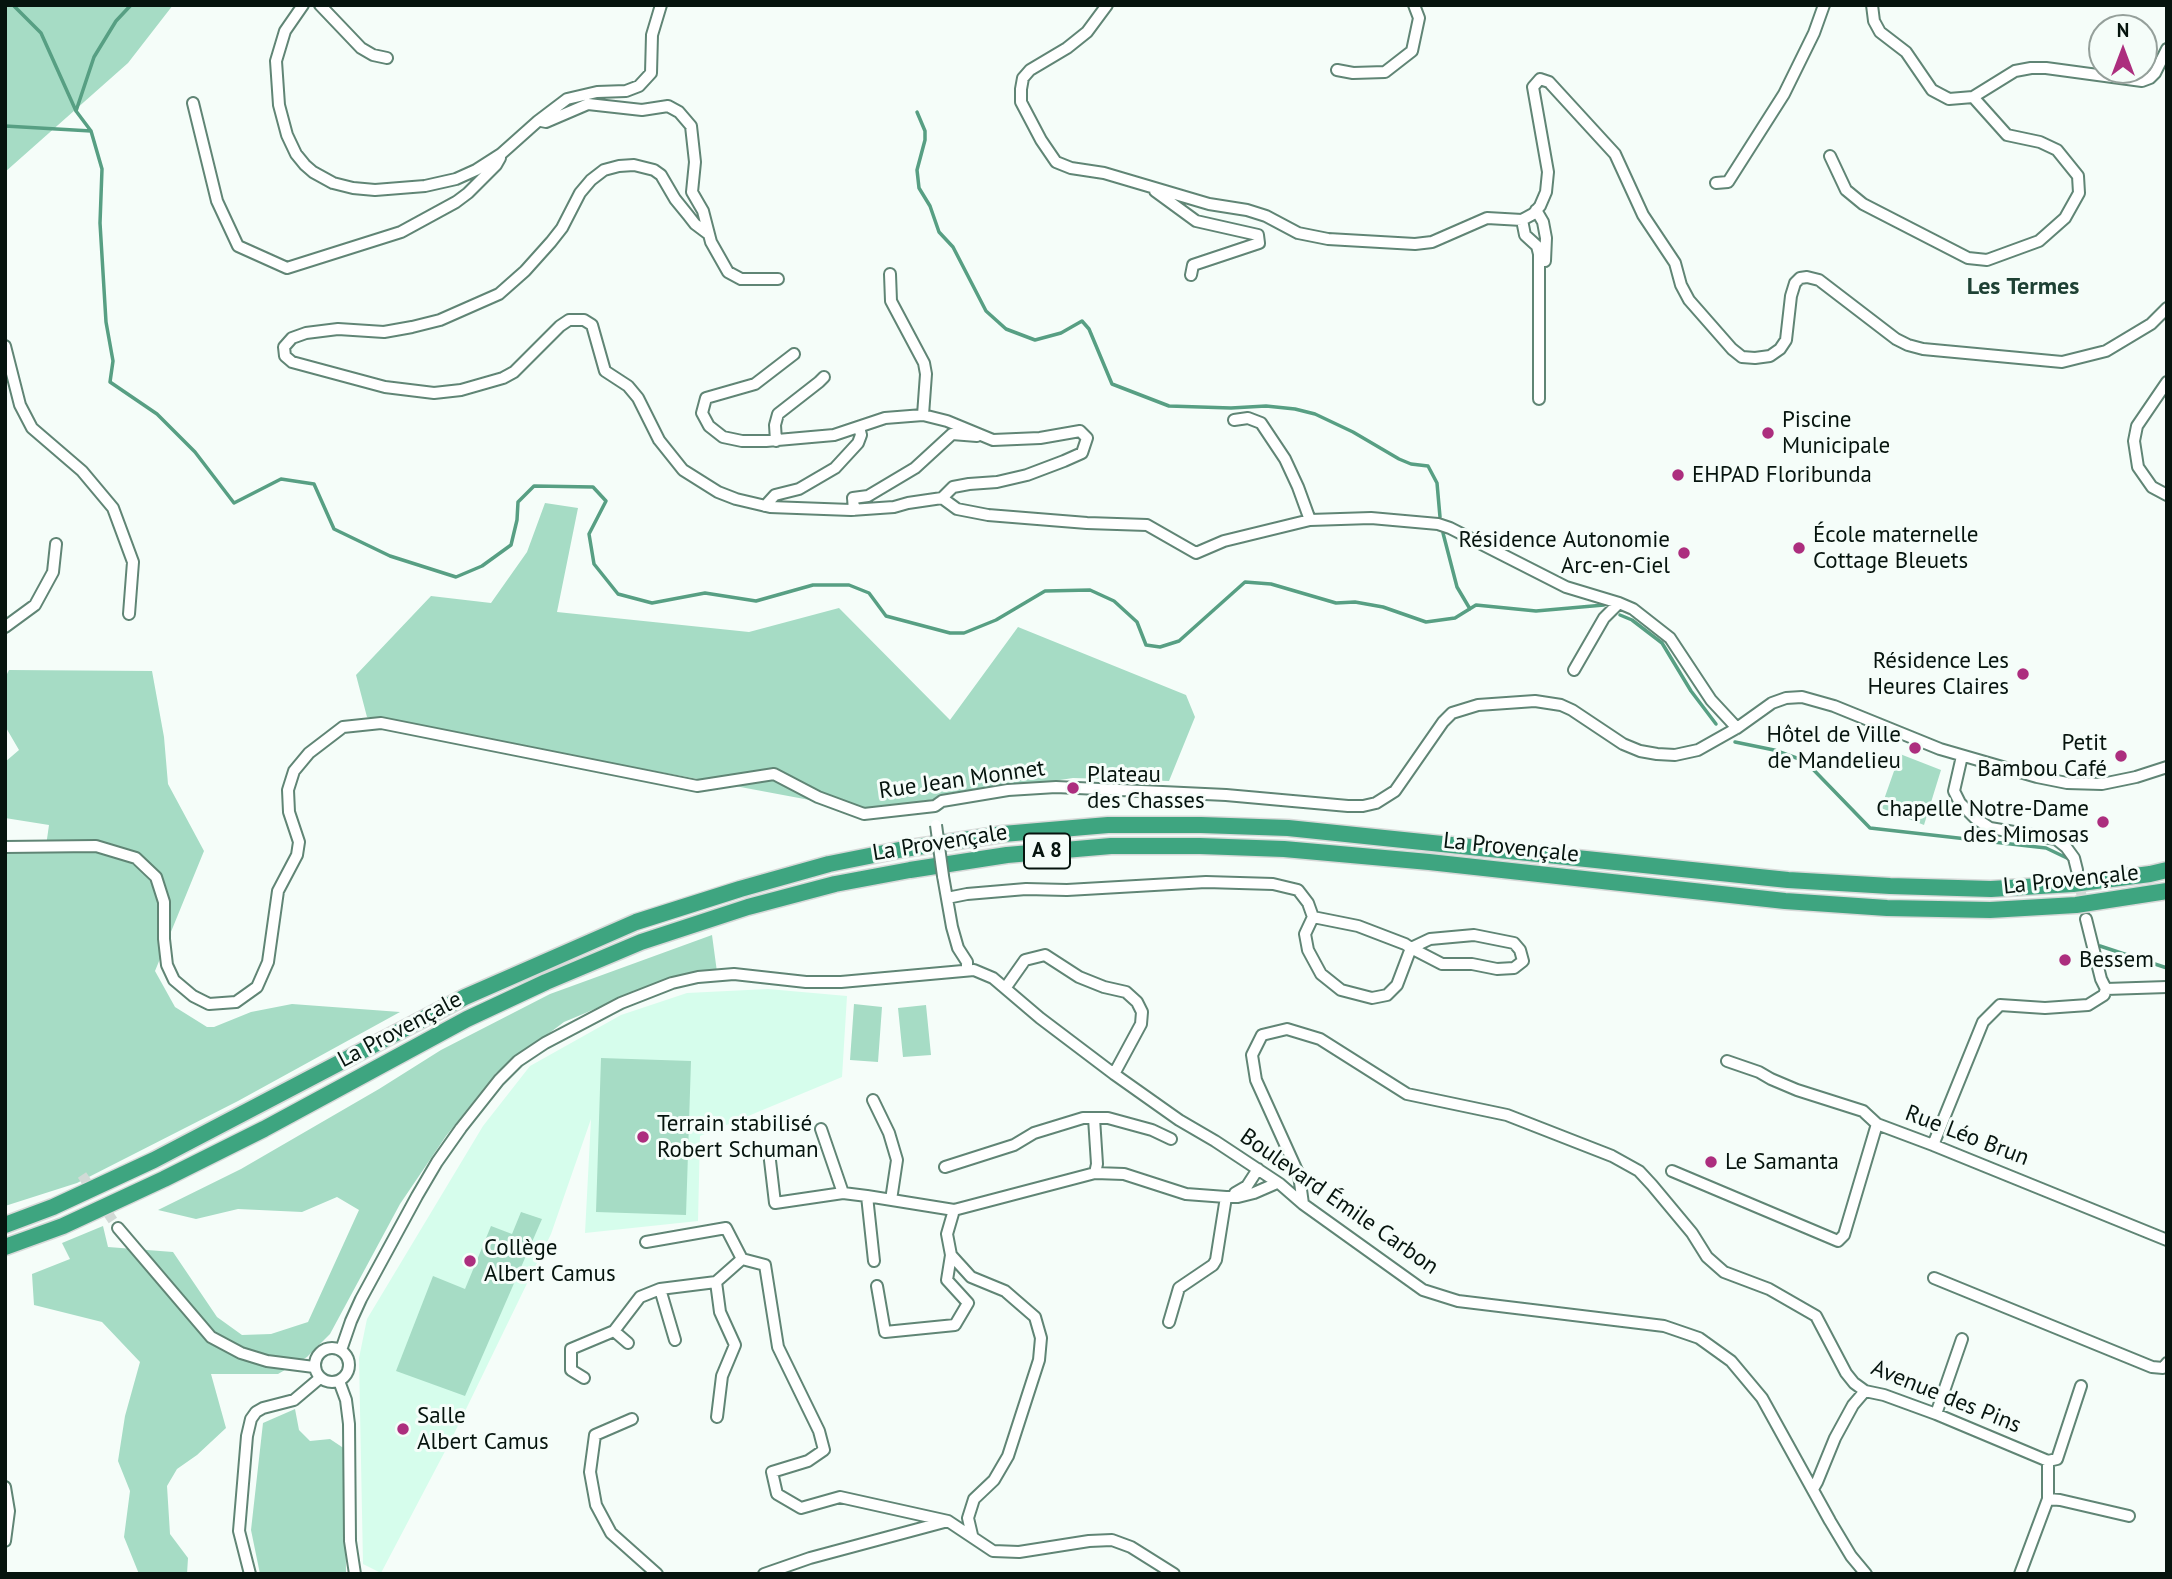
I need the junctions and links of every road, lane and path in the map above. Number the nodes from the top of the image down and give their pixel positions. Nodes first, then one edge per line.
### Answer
1 (303, 5) edge
2 (320, 5) edge
3 (661, 5) edge
4 (1107, 5) edge
5 (1414, 5) edge
6 (1824, 5) edge
7 (1872, 5) edge
8 (2167, 48) edge
9 (387, 58) dead end
10 (1337, 70) dead end
11 (1973, 97) junction
12 (193, 103) dead end
13 (538, 121) junction
14 (501, 155) junction
15 (1830, 156) dead end
16 (1716, 183) dead end
17 (1147, 185) junction
18 (1536, 210) junction
19 (1522, 220) junction
20 (707, 233) junction
21 (890, 274) dead end
22 (1191, 275) dead end
23 (778, 279) dead end
24 (2167, 308) edge
25 (5, 346) edge
26 (794, 354) dead end
27 (1545, 362) dead end
28 (824, 377) dead end
29 (2167, 382) edge
30 (1538, 399) dead end
31 (923, 415) junction
32 (1234, 420) dead end
33 (859, 427) junction
34 (984, 436) junction
35 (776, 441) junction
36 (2167, 495) edge
37 (942, 498) junction
38 (765, 506) junction
39 (853, 510) junction
40 (1310, 520) junction
41 (55, 544) dead end
42 (1619, 603) junction
43 (129, 614) dead end
44 (5, 626) edge
45 (1574, 670) dead end
46 (1737, 728) junction
47 (1962, 756) junction
48 (2167, 767) edge
49 (935, 806) junction
50 (5, 847) edge
51 (2077, 870) tunnel mouth
52 (2167, 870) edge
53 (2167, 891) edge
54 (947, 898) junction
55 (1313, 917) junction
56 (2086, 919) tunnel mouth
57 (1412, 948) junction
58 (967, 970) junction
59 (1006, 987) junction
60 (2167, 987) edge
61 (2106, 989) junction
62 (1727, 1061) dead end
63 (1114, 1074) junction
64 (873, 1100) dead end
65 (1094, 1118) junction
66 (1877, 1124) junction
67 (821, 1129) dead end
68 (1171, 1139) dead end
69 (1933, 1145) junction
70 (769, 1152) dead end
71 (945, 1167) dead end
72 (1258, 1169) junction
73 (1672, 1171) dead end
74 (1095, 1173) junction
75 (1277, 1182) junction
76 (843, 1193) junction
77 (867, 1196) junction
78 (1226, 1197) junction
79 (891, 1200) junction
80 (1303, 1204) junction
81 (954, 1210) junction
82 (5, 1225) edge
83 (118, 1228) tunnel mouth
84 (2167, 1240) edge
85 (646, 1242) dead end
86 (5, 1247) edge
87 (951, 1255) junction
88 (742, 1259) junction
89 (874, 1261) dead end
90 (1934, 1278) dead end
91 (716, 1282) junction
92 (877, 1286) dead end
93 (660, 1289) junction
94 (1169, 1322) dead end
95 (614, 1331) junction
96 (1962, 1339) dead end
97 (675, 1340) dead end
98 (628, 1343) dead end
99 (341, 1350) junction
100 (2167, 1363) edge
101 (314, 1367) junction
102 (320, 1378) junction
103 (584, 1378) dead end
104 (339, 1381) junction
105 (2081, 1387) dead end
106 (1865, 1391) junction
107 (1936, 1414) junction
108 (717, 1417) dead end
109 (632, 1419) dead end
110 (2049, 1461) junction
111 (5, 1487) edge
112 (1812, 1489) junction
113 (2049, 1499) junction
114 (2129, 1516) dead end
115 (948, 1521) junction
116 (972, 1535) junction
117 (5, 1541) edge
118 (250, 1574) edge
119 (355, 1574) edge
120 (657, 1574) edge
121 (764, 1574) edge
122 (1174, 1574) edge
123 (1866, 1574) edge
124 (2020, 1574) edge

1 - 14 street
2 - 9 street
3 - 13 street
4 - 17 street
5 - 10 street
6 - 16 street
7 - 11 street
8 - 11 street
11 - 15 street
12 - 14 street
13 - 14 street
13 - 20 street
17 - 19 street
17 - 22 street
18 - 19 street
18 - 24 street
18 - 27 street
19 - 30 street
20 - 23 street
20 - 38 street
21 - 31 street
25 - 43 street
26 - 35 street
28 - 35 street
29 - 36 street
31 - 33 street
31 - 34 street
32 - 40 street
33 - 35 street
33 - 38 street
34 - 37 street
34 - 39 street
37 - 39 street
37 - 40 street
38 - 39 street
40 - 42 street
41 - 44 street
42 - 45 street
42 - 46 street
46 - 47 street, Rue Jean Monnet
46 - 49 street, Rue Jean Monnet
47 - 48 street, Rue Jean Monnet
47 - 51 street
49 - 50 street, Rue Jean Monnet
49 - 54 street, bridge
52 - 82 highway, La Provençale / A 8
53 - 86 highway, La Provençale / A 8
54 - 55 street
54 - 58 street
55 - 57 street
55 - 57 street
56 - 61 street
57 - 57 street
58 - 59 street, Boulevard Émile Carbon
58 - 99 street
59 - 63 street, Boulevard Émile Carbon
59 - 63 street
60 - 61 street
61 - 69 street
62 - 66 street
63 - 72 street, Boulevard Émile Carbon
64 - 79 street
65 - 68 street
65 - 71 street
65 - 74 street
66 - 69 street, Rue Léo Brun
66 - 73 street, Rue Léo Brun
67 - 76 street
69 - 84 street, Rue Léo Brun
70 - 76 street
72 - 75 street, Boulevard Émile Carbon
72 - 78 street
74 - 78 street
74 - 81 street
75 - 78 street
75 - 80 street, Boulevard Émile Carbon
76 - 77 street
77 - 79 street
77 - 89 street
78 - 94 street
79 - 81 street
80 - 106 street, Avenue des Pins
80 - 112 street, Boulevard Émile Carbon
81 - 87 street
83 - 101 street
85 - 88 street
87 - 92 street
87 - 116 street
88 - 91 street
88 - 115 street
90 - 100 street
91 - 93 street
91 - 108 street
93 - 95 street
93 - 97 street
95 - 98 street
95 - 103 street
96 - 107 street
99 - 101 street
99 - 104 street
101 - 102 street
102 - 104 street
102 - 118 street
104 - 119 street
105 - 110 street
106 - 107 street, Avenue des Pins
106 - 112 street
107 - 110 street, Avenue des Pins
109 - 120 street
110 - 113 street
111 - 117 street
112 - 123 street, Boulevard Émile Carbon
113 - 114 street
113 - 124 street
115 - 116 street
115 - 121 street
116 - 122 street

